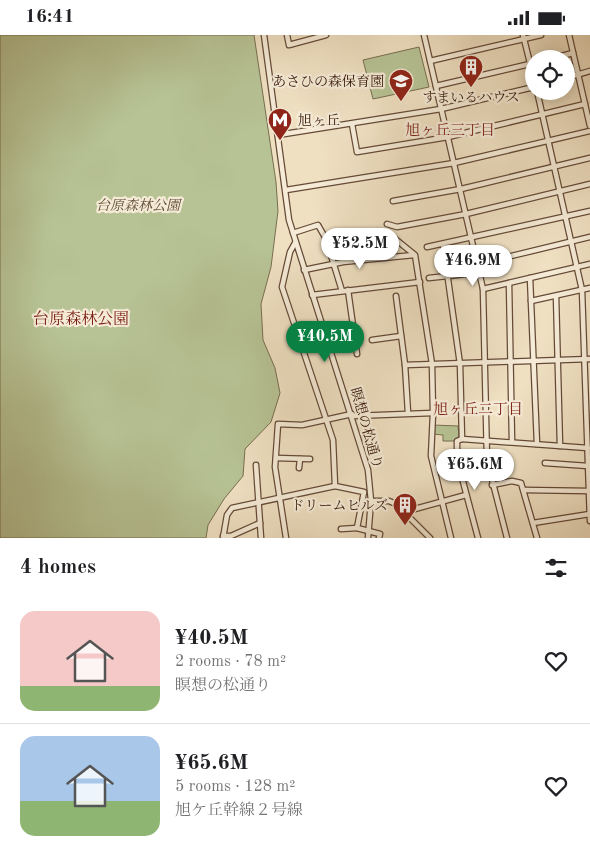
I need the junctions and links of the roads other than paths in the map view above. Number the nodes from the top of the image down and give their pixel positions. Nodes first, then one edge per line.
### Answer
1 (264, 35) edge
2 (287, 35) edge
3 (326, 35) edge
4 (425, 35) edge
5 (541, 35) edge
6 (569, 35) edge
7 (524, 37) edge
8 (528, 50) edge
9 (572, 50) edge
10 (575, 60) edge
11 (430, 61) junction
12 (525, 65) edge
13 (590, 71) edge
14 (579, 75) junction
15 (575, 76) edge
16 (436, 86) junction
17 (525, 89) edge
18 (539, 100) edge
19 (585, 105) junction
20 (440, 109) junction
21 (542, 115) junction
22 (352, 124) junction
23 (590, 126) edge
24 (590, 131) edge
25 (278, 135) junction
26 (448, 137) junction
27 (548, 142) junction
28 (590, 158) edge
29 (454, 163) junction
30 (554, 167) junction
31 (590, 184) edge
32 (460, 189) junction
33 (286, 190) junction
34 (560, 192) junction
35 (393, 201) dead end
36 (590, 211) edge
37 (466, 214) junction
38 (566, 217) junction
39 (387, 224) dead end
40 (293, 233) junction
41 (590, 237) edge
42 (326, 239) junction
43 (472, 239) junction
44 (572, 242) junction
45 (296, 243) junction
46 (442, 244) junction
47 (427, 247) dead end
48 (415, 255) junction
49 (333, 264) junction
50 (478, 264) junction
51 (590, 264) edge
52 (578, 267) junction
53 (304, 270) junction
54 (479, 272) junction
55 (448, 276) junction
56 (429, 278) dead end
57 (530, 278) junction
58 (420, 283) junction
59 (509, 283) junction
60 (590, 288) edge
61 (484, 289) junction
62 (348, 290) junction
63 (582, 290) junction
64 (342, 291) junction
65 (312, 295) junction
66 (396, 295) dead end
67 (556, 296) junction
68 (531, 301) junction
69 (590, 312) edge
70 (584, 313) junction
71 (587, 335) edge
72 (401, 336) junction
73 (372, 340) dead end
74 (357, 355) dead end
75 (559, 360) junction
76 (588, 360) edge
77 (534, 361) junction
78 (510, 362) junction
79 (486, 363) junction
80 (432, 364) junction
81 (460, 364) junction
82 (405, 365) junction
83 (588, 383) edge
84 (588, 403) edge
85 (408, 413) junction
86 (434, 413) junction
87 (352, 415) junction
88 (327, 421) junction
89 (462, 439) junction
90 (488, 441) junction
91 (512, 442) junction
92 (537, 444) junction
93 (560, 446) junction
94 (589, 450) edge
95 (276, 458) junction
96 (300, 459) junction
97 (310, 459) dead end
98 (545, 463) dead end
99 (256, 465) dead end
100 (588, 466) junction
101 (299, 468) dead end
102 (492, 485) junction
103 (336, 486) junction
104 (524, 490) junction
105 (589, 491) junction
106 (466, 495) junction
107 (280, 499) junction
108 (258, 501) junction
109 (371, 501) junction
110 (442, 501) junction
111 (404, 512) junction
112 (590, 514) edge
113 (590, 521) edge
114 (260, 523) junction
115 (533, 523) junction
116 (341, 529) dead end
117 (357, 529) junction
118 (369, 531) junction
119 (223, 537) edge
120 (261, 538) edge
121 (286, 538) edge
122 (368, 538) edge
123 (379, 538) edge
124 (430, 538) edge
125 (451, 538) edge
126 (478, 538) edge
127 (507, 538) edge
128 (537, 538) edge

1 - 25 street, 瞑想の松通り
2 - 3 street
4 - 11 street
5 - 7 street
6 - 9 street
7 - 8 street
7 - 11 street
10 - 14 street
11 - 16 street
12 - 16 street
13 - 14 street
14 - 15 street
14 - 19 street
16 - 20 street
17 - 20 street
18 - 21 street
19 - 21 street
19 - 23 street
20 - 22 street
20 - 26 street
21 - 26 street
21 - 27 street
22 - 25 street
22 - 26 street
24 - 27 street
25 - 33 street, 瞑想の松通り
26 - 29 street
27 - 29 street
27 - 30 street
28 - 30 street
29 - 32 street
29 - 33 street
30 - 32 street
30 - 34 street
31 - 34 street
32 - 35 street
32 - 37 street
33 - 40 street, 瞑想の松通り
34 - 37 street
34 - 38 street
36 - 38 street
37 - 39 street
37 - 43 street
38 - 43 street
38 - 44 street
40 - 42 street
40 - 45 street, 瞑想の松通り
41 - 44 street
42 - 48 street
42 - 49 street
43 - 46 street
43 - 50 street
44 - 50 street
44 - 52 street
45 - 53 street, 瞑想の松通り
45 - 88 street
46 - 47 street
46 - 55 street
48 - 49 street
48 - 58 street
49 - 53 street
49 - 64 street
50 - 54 street
51 - 52 street
52 - 57 street
52 - 63 street
53 - 65 street, 瞑想の松通り
54 - 55 street
54 - 61 street
55 - 56 street
55 - 81 street
57 - 59 street
57 - 68 street
58 - 62 street
58 - 80 street
59 - 61 street
59 - 78 street
60 - 63 street
61 - 79 street
62 - 64 street
62 - 74 street
63 - 67 street
63 - 70 street
64 - 65 street
65 - 87 street, 瞑想の松通り
66 - 72 street
67 - 68 street
67 - 75 street
68 - 77 street
69 - 70 street
70 - 71 street
71 - 76 street
72 - 73 street
72 - 82 street
75 - 76 street
75 - 77 street
75 - 93 street
76 - 83 street
77 - 78 street
77 - 92 street
78 - 79 street
78 - 91 street
79 - 81 street
79 - 90 street
80 - 81 street
80 - 82 street
80 - 86 street
81 - 89 street
82 - 85 street
83 - 84 street
84 - 94 street
85 - 86 street
85 - 87 street
86 - 110 street
87 - 88 street
87 - 109 street, 瞑想の松通り
88 - 95 street
88 - 103 street
89 - 90 street
89 - 106 street
90 - 91 street
90 - 102 street
91 - 92 street
92 - 93 street
93 - 94 street
94 - 100 street
95 - 96 street
95 - 107 street
96 - 97 street
96 - 101 street
98 - 100 street
99 - 108 street
100 - 105 street
102 - 104 street
102 - 127 street
103 - 107 street
103 - 117 street
104 - 105 street
104 - 115 street
105 - 112 street
106 - 110 street
106 - 126 street
107 - 108 street
107 - 121 street
108 - 114 street
108 - 119 street
109 - 111 street
109 - 118 street, 瞑想の松通り
110 - 111 street
110 - 125 street
111 - 124 street
112 - 113 street
112 - 115 street
114 - 119 street
114 - 120 street
115 - 128 street
116 - 117 street
117 - 118 street
118 - 122 street, 瞑想の松通り
118 - 123 street

